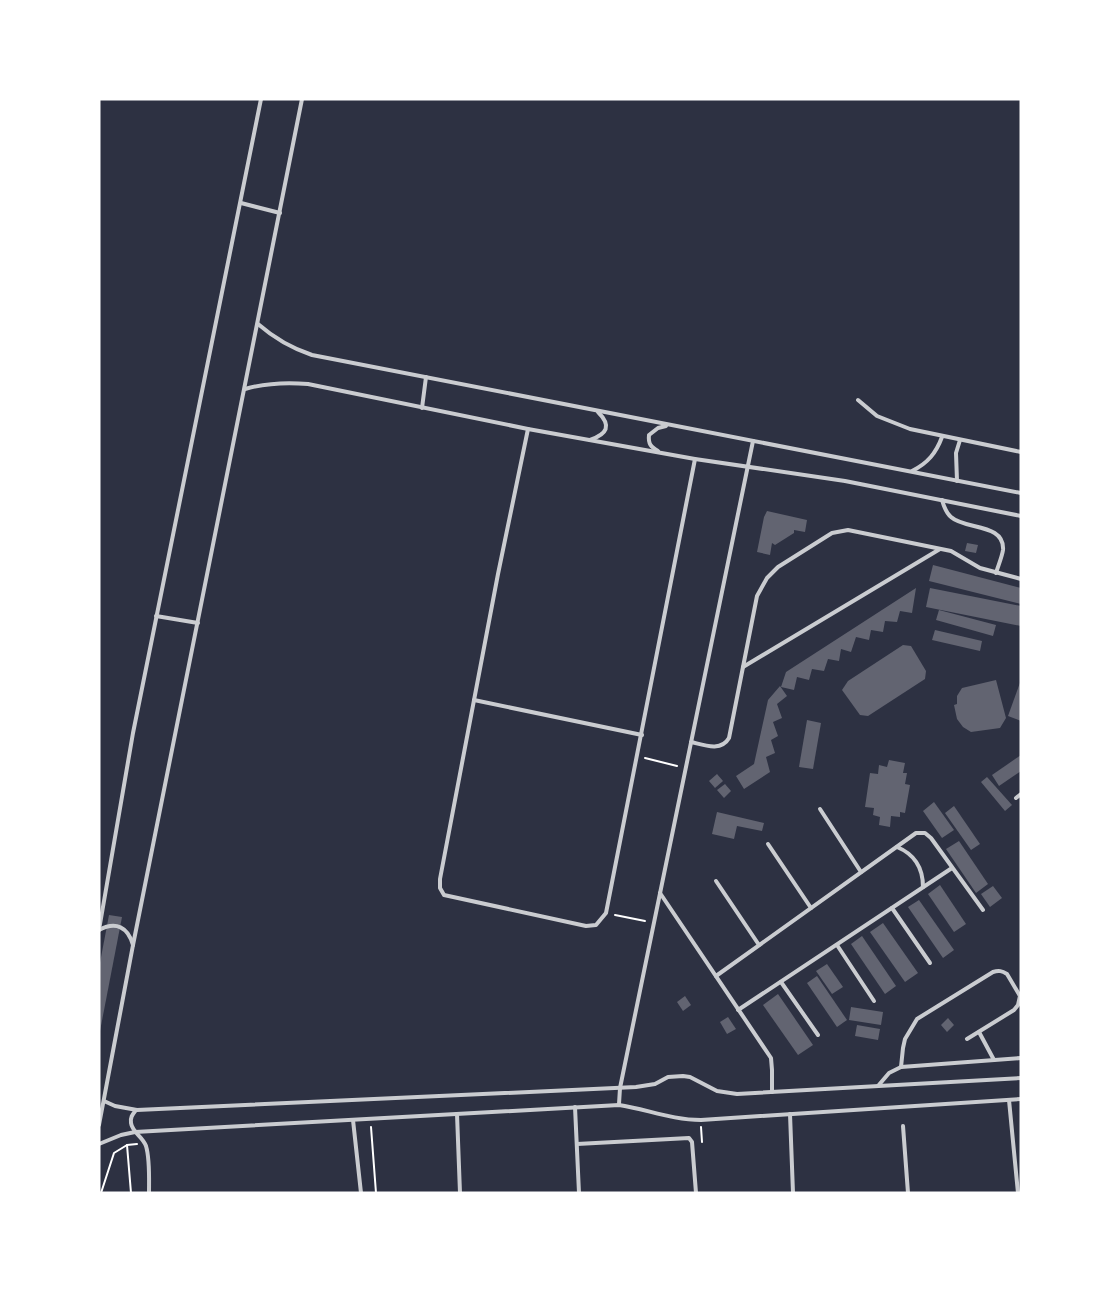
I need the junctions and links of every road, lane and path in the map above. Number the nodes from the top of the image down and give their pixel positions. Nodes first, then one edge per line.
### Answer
1 (261, 99) edge
2 (302, 99) edge
3 (241, 203) junction
4 (280, 213) junction
5 (258, 324) junction
6 (426, 377) junction
7 (244, 389) junction
8 (858, 400) dead end
9 (422, 408) junction
10 (596, 410) junction
11 (670, 425) junction
12 (528, 429) junction
13 (942, 437) junction
14 (589, 440) junction
15 (960, 440) junction
16 (753, 441) junction
17 (1021, 452) edge
18 (659, 453) junction
19 (695, 459) junction
20 (748, 467) junction
21 (910, 471) junction
22 (957, 481) junction
23 (1021, 493) edge
24 (942, 500) junction
25 (1021, 516) edge
26 (940, 549) junction
27 (995, 573) junction
28 (1021, 579) edge
29 (156, 616) junction
30 (198, 623) junction
31 (743, 667) junction
32 (474, 700) junction
33 (642, 735) junction
34 (691, 742) junction
35 (638, 756) junction
36 (686, 768) junction
37 (1021, 794) edge
38 (1016, 798) dead end
39 (820, 809) dead end
40 (768, 844) dead end
41 (896, 847) junction
42 (952, 868) junction
43 (861, 872) junction
44 (716, 881) dead end
45 (923, 887) junction
46 (660, 893) junction
47 (811, 908) junction
48 (892, 908) junction
49 (983, 910) dead end
50 (606, 913) junction
51 (654, 923) junction
52 (99, 930) edge
53 (133, 945) junction
54 (759, 945) junction
55 (837, 945) junction
56 (930, 963) dead end
57 (716, 976) junction
58 (781, 982) junction
59 (874, 1001) dead end
60 (738, 1010) junction
61 (979, 1031) junction
62 (818, 1035) dead end
63 (966, 1039) dead end
64 (1021, 1058) edge
65 (994, 1060) junction
66 (901, 1067) junction
67 (1021, 1078) edge
68 (878, 1086) junction
69 (620, 1088) junction
70 (772, 1092) junction
71 (1021, 1099) edge
72 (1009, 1100) junction
73 (104, 1101) junction
74 (619, 1105) junction
75 (575, 1107) junction
76 (137, 1110) junction
77 (457, 1114) junction
78 (790, 1114) junction
79 (370, 1119) junction
80 (353, 1120) junction
81 (99, 1125) edge
82 (903, 1126) dead end
83 (135, 1132) junction
84 (99, 1144) edge
85 (145, 1144) junction
86 (577, 1144) junction
87 (127, 1145) junction
88 (101, 1193) edge
89 (131, 1193) edge
90 (149, 1193) edge
91 (361, 1193) edge
92 (376, 1193) edge
93 (460, 1193) edge
94 (579, 1193) edge
95 (696, 1193) edge
96 (793, 1193) edge
97 (908, 1193) edge
98 (1018, 1193) edge

1 - 3 lane
2 - 4 lane
3 - 4 lane
3 - 29 lane
4 - 5 lane
5 - 6 lane
5 - 7 lane
6 - 9 lane
6 - 10 lane
7 - 9 lane
7 - 30 lane
8 - 13 lane
9 - 12 lane
10 - 11 lane
10 - 14 lane
11 - 16 lane
11 - 18 lane
12 - 14 lane
12 - 32 lane
13 - 15 lane
13 - 21 lane
14 - 18 lane
15 - 17 lane
15 - 22 lane
16 - 20 lane
16 - 21 lane
18 - 19 lane
19 - 20 lane
19 - 33 lane
20 - 24 lane
20 - 34 lane
21 - 22 lane
22 - 23 lane
24 - 25 lane
24 - 27 lane
26 - 27 lane
26 - 31 lane
26 - 31 lane
27 - 28 lane
29 - 30 lane
29 - 52 lane
30 - 53 lane
31 - 34 lane
32 - 33 lane
32 - 50 lane
33 - 35 lane
34 - 36 lane
35 - 36 path
35 - 50 lane
36 - 46 lane
37 - 38 lane
39 - 43 lane
40 - 47 lane
41 - 42 lane
41 - 43 lane
41 - 45 lane
42 - 45 lane
42 - 49 lane
43 - 47 lane
44 - 54 lane
45 - 48 lane
46 - 51 lane
46 - 57 lane
47 - 54 lane
48 - 55 lane
48 - 56 lane
50 - 51 path
51 - 69 lane
52 - 53 lane
53 - 73 lane
54 - 57 lane
55 - 58 lane
55 - 59 lane
57 - 60 lane
58 - 60 lane
58 - 62 lane
60 - 70 lane
61 - 63 lane
61 - 65 lane
61 - 66 lane
64 - 65 lane
65 - 66 lane
66 - 68 lane
67 - 68 lane
68 - 70 lane
69 - 70 lane
69 - 74 lane
69 - 76 lane
71 - 72 lane
72 - 78 lane
72 - 98 lane
73 - 76 lane
73 - 81 lane
74 - 75 lane
74 - 78 lane
75 - 77 lane
75 - 86 lane
76 - 83 lane
77 - 79 lane
77 - 93 lane
78 - 96 lane
79 - 80 lane
79 - 92 path
80 - 83 lane
80 - 91 lane
82 - 97 lane
83 - 84 lane
83 - 85 lane
85 - 87 path
85 - 90 lane
86 - 94 lane
86 - 95 lane
87 - 88 path
87 - 89 path

